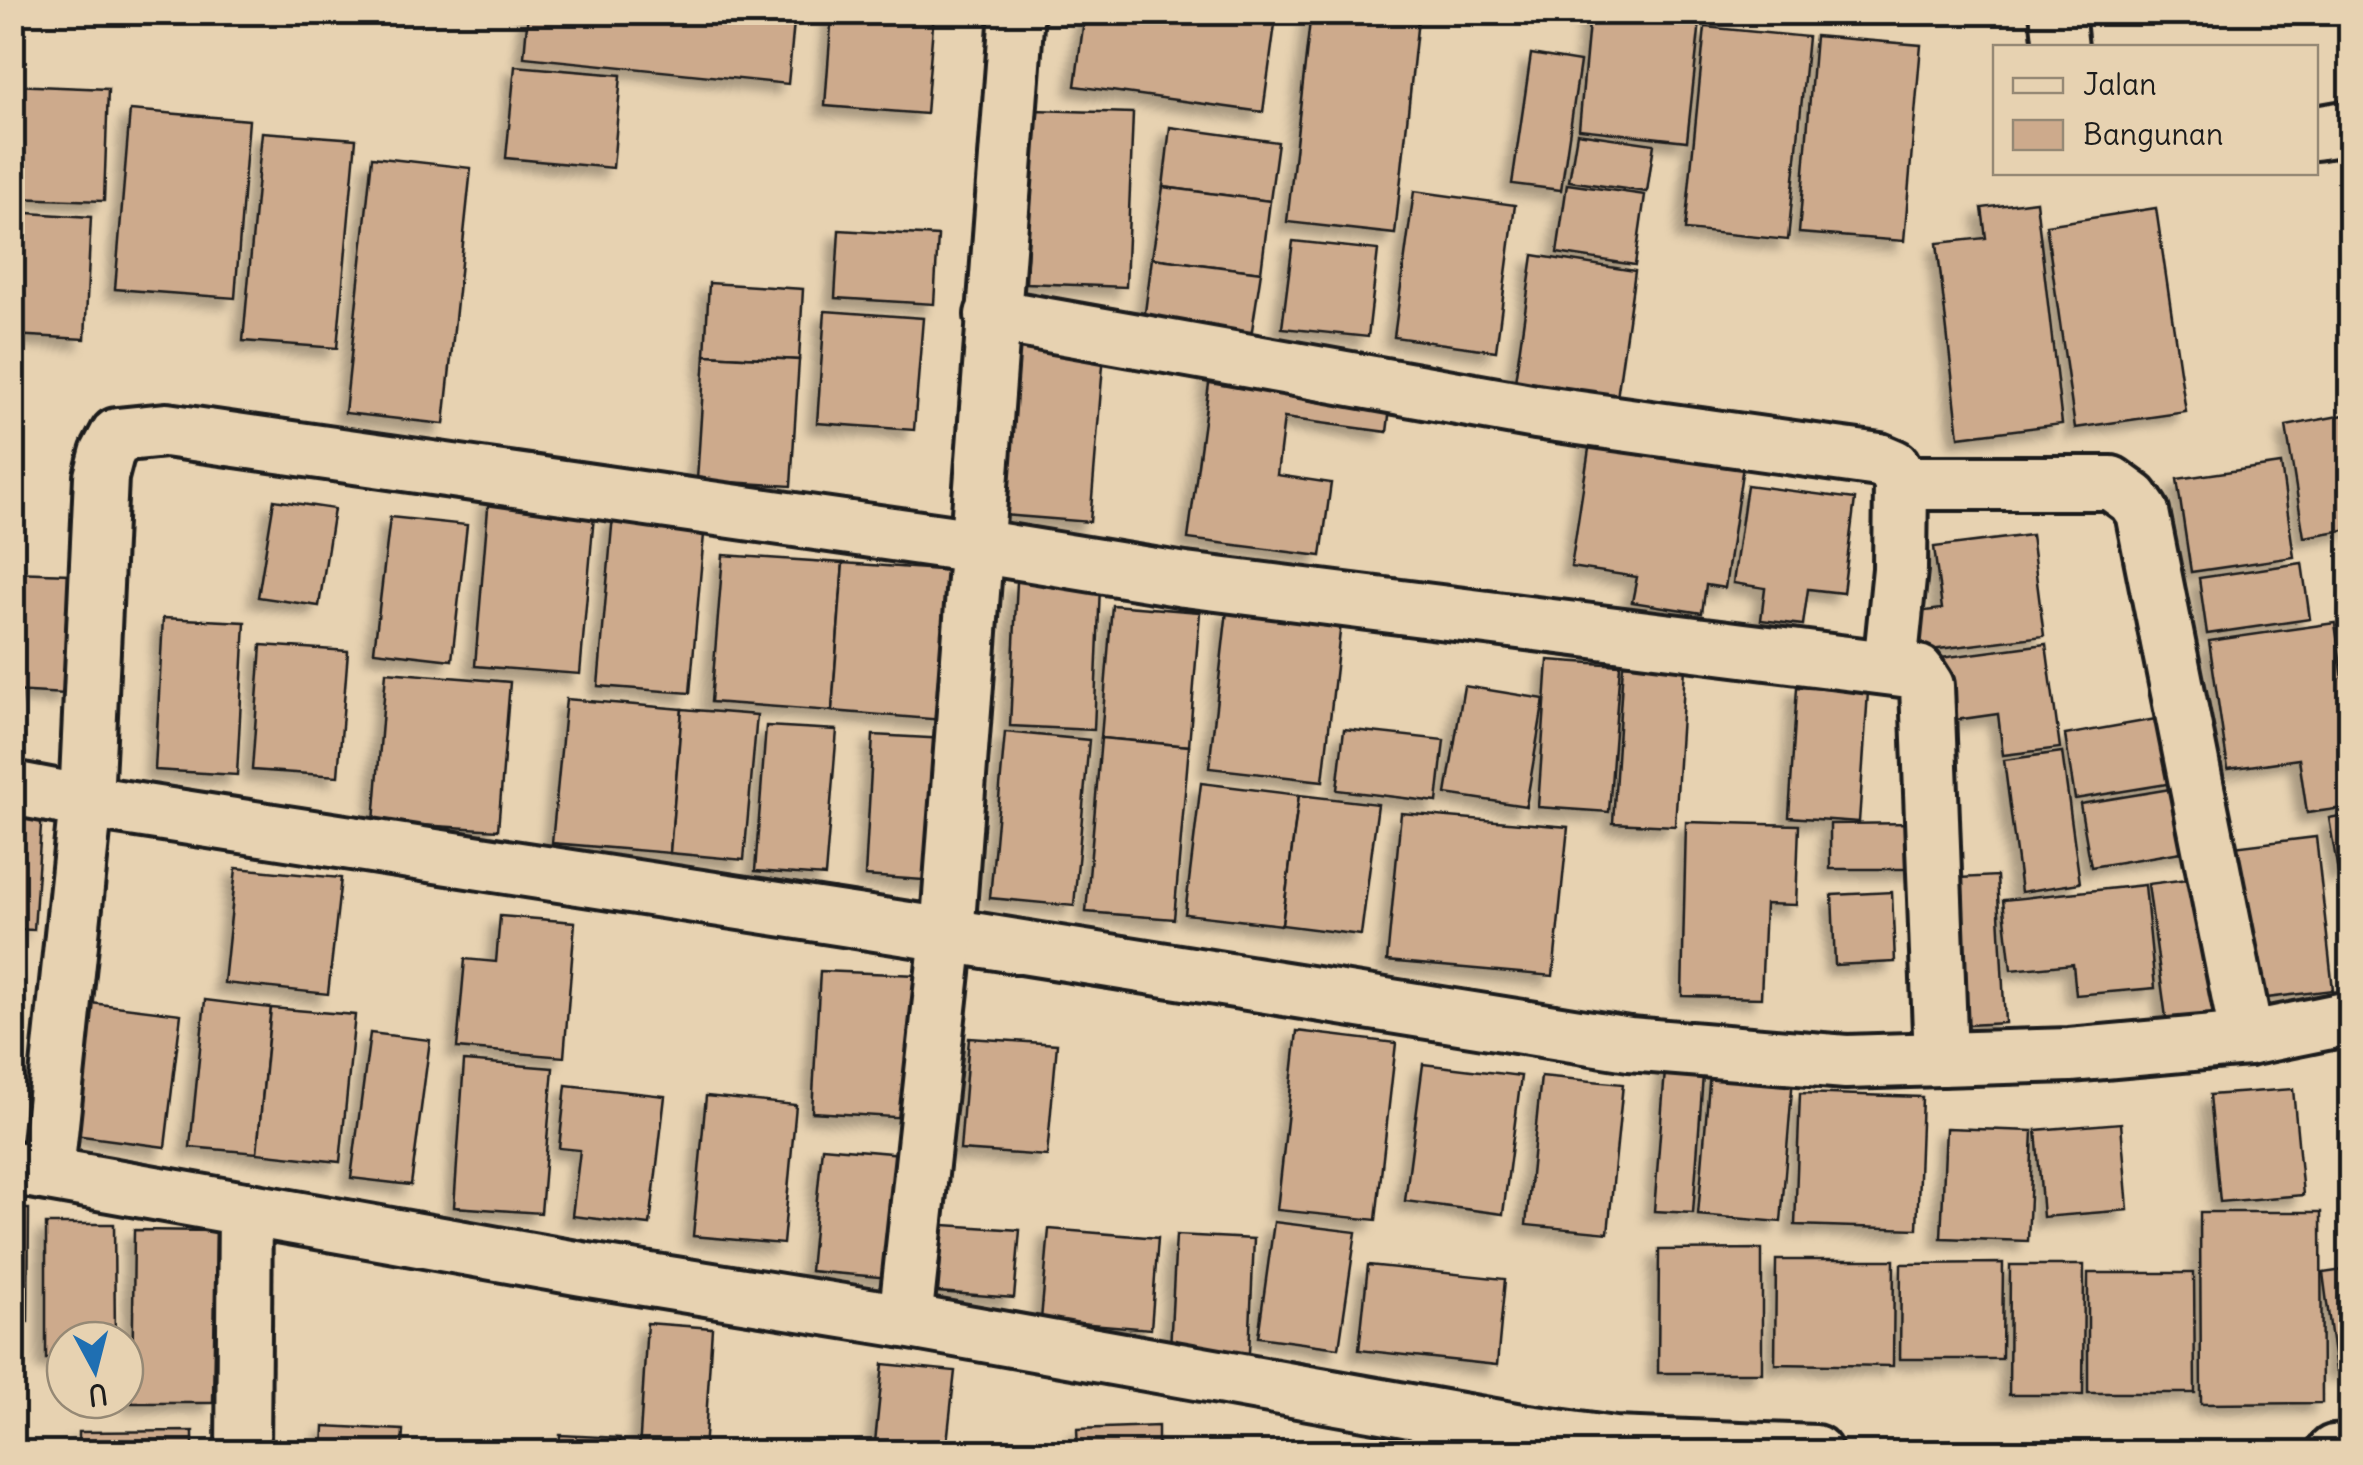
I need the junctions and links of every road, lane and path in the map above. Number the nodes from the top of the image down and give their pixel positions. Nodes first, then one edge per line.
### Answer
1 (1017, 12) edge
2 (2057, 12) edge
3 (2061, 45) edge
4 (2350, 127) edge
5 (2318, 134) edge
6 (992, 315) junction
7 (1901, 483) junction
8 (976, 546) junction
9 (1890, 667) junction
10 (12, 788) edge
11 (86, 802) junction
12 (947, 935) junction
13 (2350, 1018) edge
14 (2247, 1039) junction
15 (1941, 1059) junction
16 (30, 1170) edge
17 (244, 1209) junction
18 (904, 1321) junction
19 (1526, 1442) edge
20 (2350, 1451) edge
21 (243, 1452) edge
22 (1815, 1452) edge
23 (2334, 1452) edge

1 - 6 street
2 - 3 street
4 - 5 street
6 - 7 street
6 - 8 street
7 - 9 street
7 - 14 street
8 - 9 street
8 - 11 street
8 - 12 street
9 - 15 street
10 - 11 street
11 - 12 street
11 - 16 street
12 - 15 street
12 - 18 street
13 - 14 street
14 - 15 street
16 - 17 street
17 - 18 street
17 - 21 street
18 - 19 street
19 - 22 street
20 - 23 street

